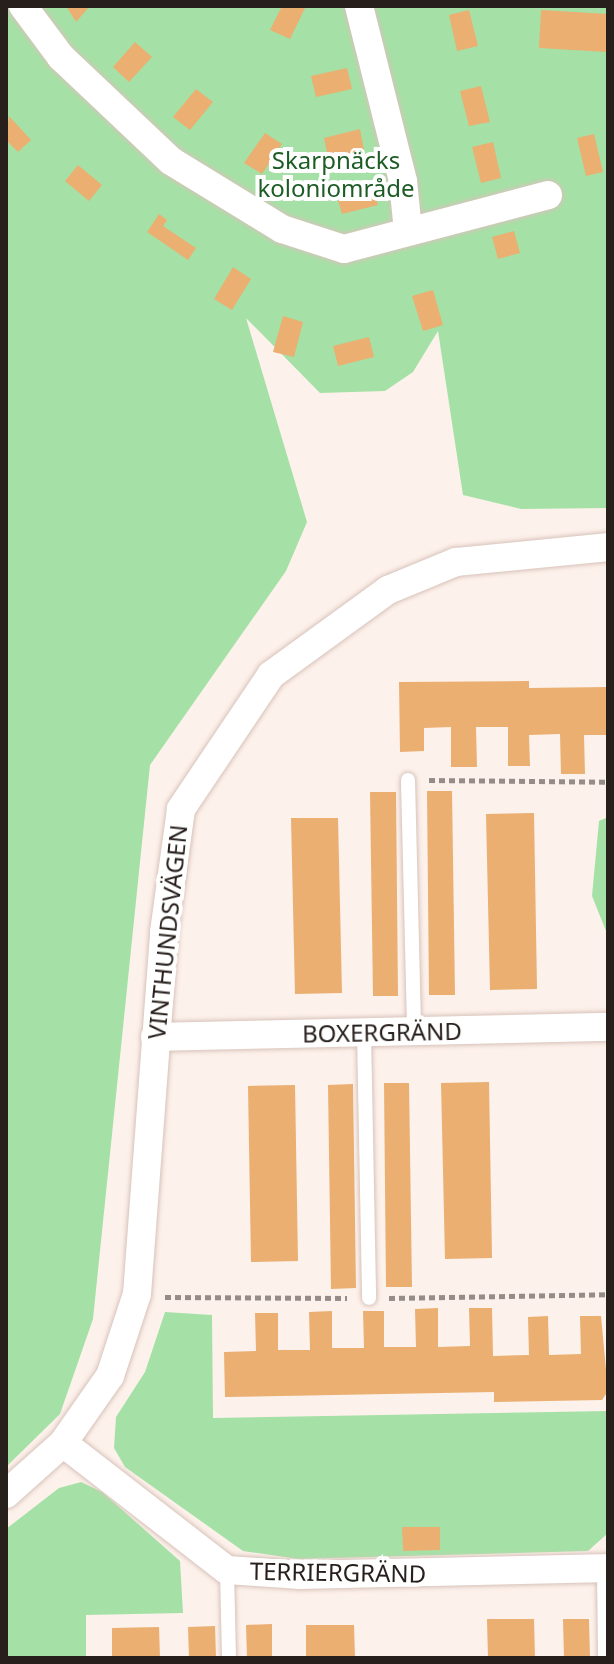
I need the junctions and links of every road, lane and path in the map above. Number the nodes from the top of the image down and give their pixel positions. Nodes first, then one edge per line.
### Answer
1 (23, 6) edge
2 (359, 6) edge
3 (548, 195) dead end
4 (408, 231) junction
5 (608, 547) edge
6 (408, 780) joint
7 (608, 782) edge
8 (608, 1027) edge
9 (414, 1031) junction
10 (364, 1032) junction
11 (155, 1037) junction
12 (369, 1298) dead end
13 (63, 1443) junction
14 (6, 1494) edge
15 (606, 1569) edge
16 (227, 1570) junction
17 (229, 1658) edge
18 (605, 1658) edge

1 - 4 street
2 - 4 street
3 - 4 street
5 - 11 street, VINTHUNDSVÄGEN
6 - 7 path
6 - 9 lane
8 - 9 street, BOXERGRÄND
9 - 10 street, BOXERGRÄND
10 - 11 street, BOXERGRÄND
10 - 12 lane
11 - 13 street, VINTHUNDSVÄGEN
13 - 14 street, VINTHUNDSVÄGEN
13 - 16 street, TERRIERGRÄND
15 - 16 street, TERRIERGRÄND
15 - 18 lane
16 - 17 lane

